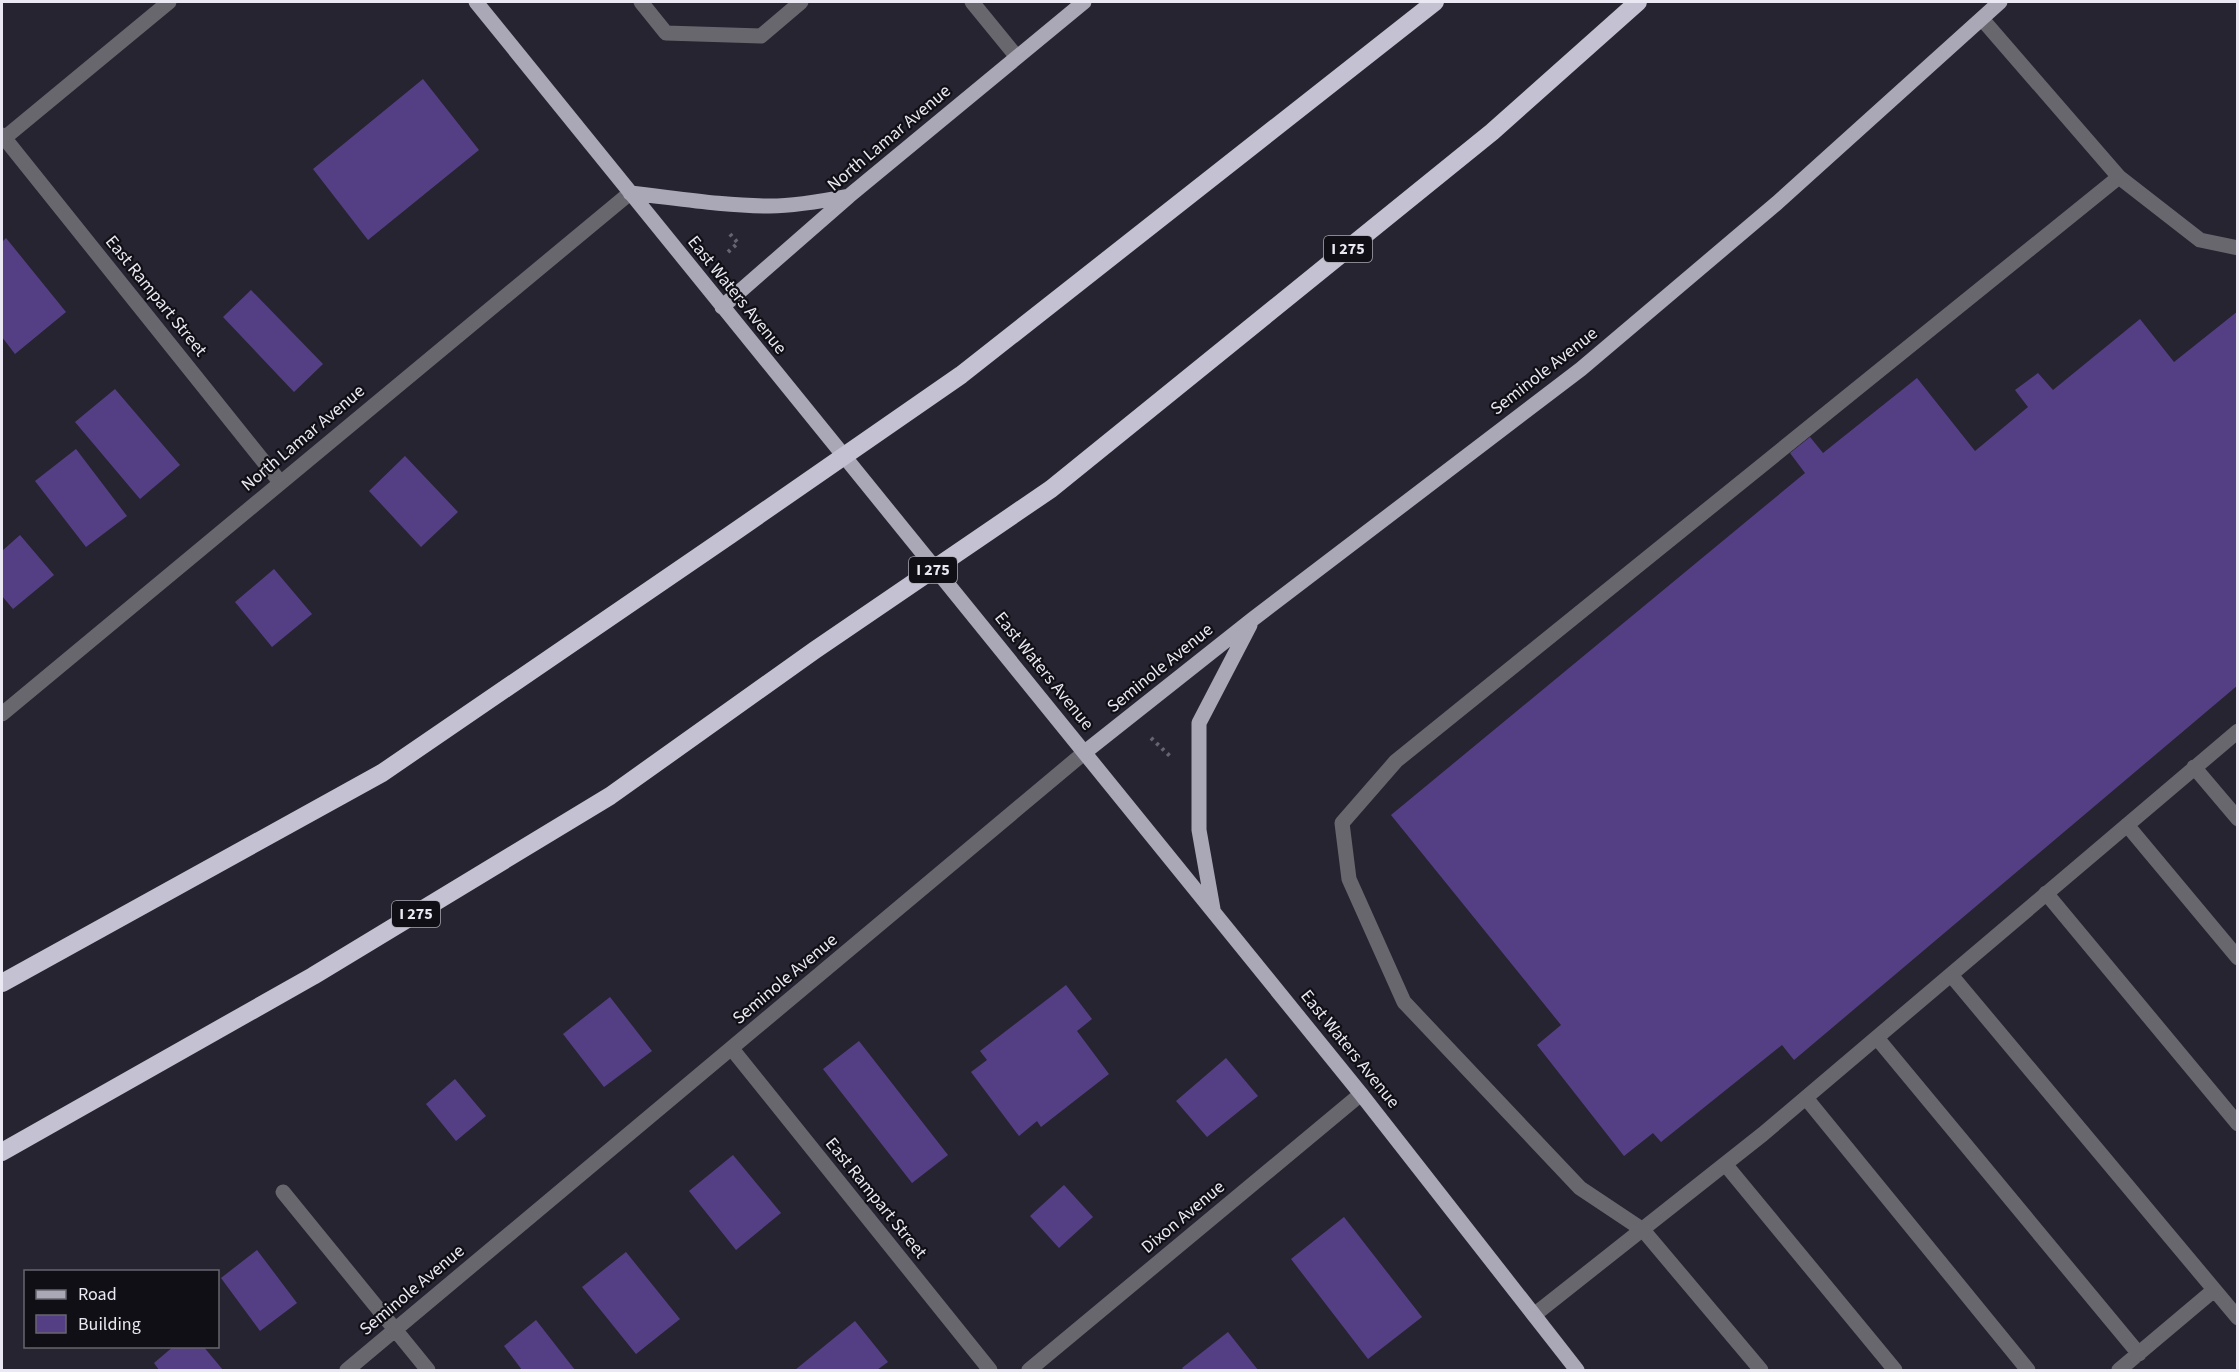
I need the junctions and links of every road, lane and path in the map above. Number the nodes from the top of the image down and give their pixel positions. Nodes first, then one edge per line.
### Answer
1 (169, 2) edge
2 (476, 2) edge
3 (641, 2) edge
4 (801, 2) edge
5 (972, 2) edge
6 (1084, 2) edge
7 (1436, 2) edge
8 (1638, 2) edge
9 (2000, 2) edge
10 (1982, 18) junction
11 (1017, 57) junction
12 (2, 138) edge
13 (2119, 177) junction
14 (630, 193) junction
15 (849, 196) junction
16 (2238, 248) edge
17 (722, 307) junction
18 (280, 482) junction
19 (1253, 619) junction
20 (2, 714) edge
21 (2238, 731) edge
22 (1151, 738) dead end
23 (1085, 752) junction
24 (1174, 760) dead end
25 (2194, 767) junction
26 (2238, 819) edge
27 (2127, 825) junction
28 (2046, 893) junction
29 (1214, 912) junction
30 (2238, 958) edge
31 (1951, 975) junction
32 (2, 983) edge
33 (1877, 1038) junction
34 (732, 1049) junction
35 (1361, 1094) junction
36 (1806, 1098) junction
37 (2238, 1124) edge
38 (2, 1152) edge
39 (1725, 1164) junction
40 (283, 1192) dead end
41 (1643, 1230) junction
42 (2214, 1290) junction
43 (1534, 1315) junction
44 (2238, 1318) edge
45 (395, 1330) junction
46 (2139, 1354) junction
47 (347, 1371) edge
48 (428, 1371) edge
49 (990, 1371) edge
50 (1029, 1371) edge
51 (1577, 1371) edge
52 (1761, 1371) edge
53 (1895, 1371) edge
54 (2028, 1371) edge
55 (2119, 1371) edge

1 - 12 street
2 - 14 main road, East Waters Avenue
3 - 4 street
5 - 11 street
6 - 11 main road, North Lamar Avenue
7 - 32 highway
8 - 38 highway, I 275
9 - 10 main road, Seminole Avenue
10 - 13 street
10 - 19 main road, Seminole Avenue
11 - 15 main road, North Lamar Avenue
12 - 18 street, East Rampart Street
13 - 16 street
13 - 41 street
14 - 15 main road
14 - 17 main road, East Waters Avenue
14 - 18 street, North Lamar Avenue
15 - 17 main road, North Lamar Avenue
17 - 23 main road, East Waters Avenue
18 - 20 street, North Lamar Avenue
19 - 23 main road, Seminole Avenue
19 - 29 main road
21 - 25 street
22 - 24 path
23 - 29 main road, East Waters Avenue
23 - 34 street, Seminole Avenue
25 - 26 street
25 - 27 street
27 - 28 street
27 - 30 street
28 - 31 street
28 - 37 street
29 - 35 main road, East Waters Avenue
31 - 33 street
31 - 42 street
33 - 36 street
33 - 46 street
34 - 45 street, Seminole Avenue
34 - 49 street, East Rampart Street
35 - 43 main road, East Waters Avenue
35 - 50 street, Dixon Avenue
36 - 39 street
36 - 54 street
39 - 41 street
39 - 53 street
40 - 45 street
41 - 43 street
41 - 52 street
42 - 44 street
42 - 46 street
43 - 51 main road, East Waters Avenue
45 - 47 street, Seminole Avenue
45 - 48 street
46 - 55 street

